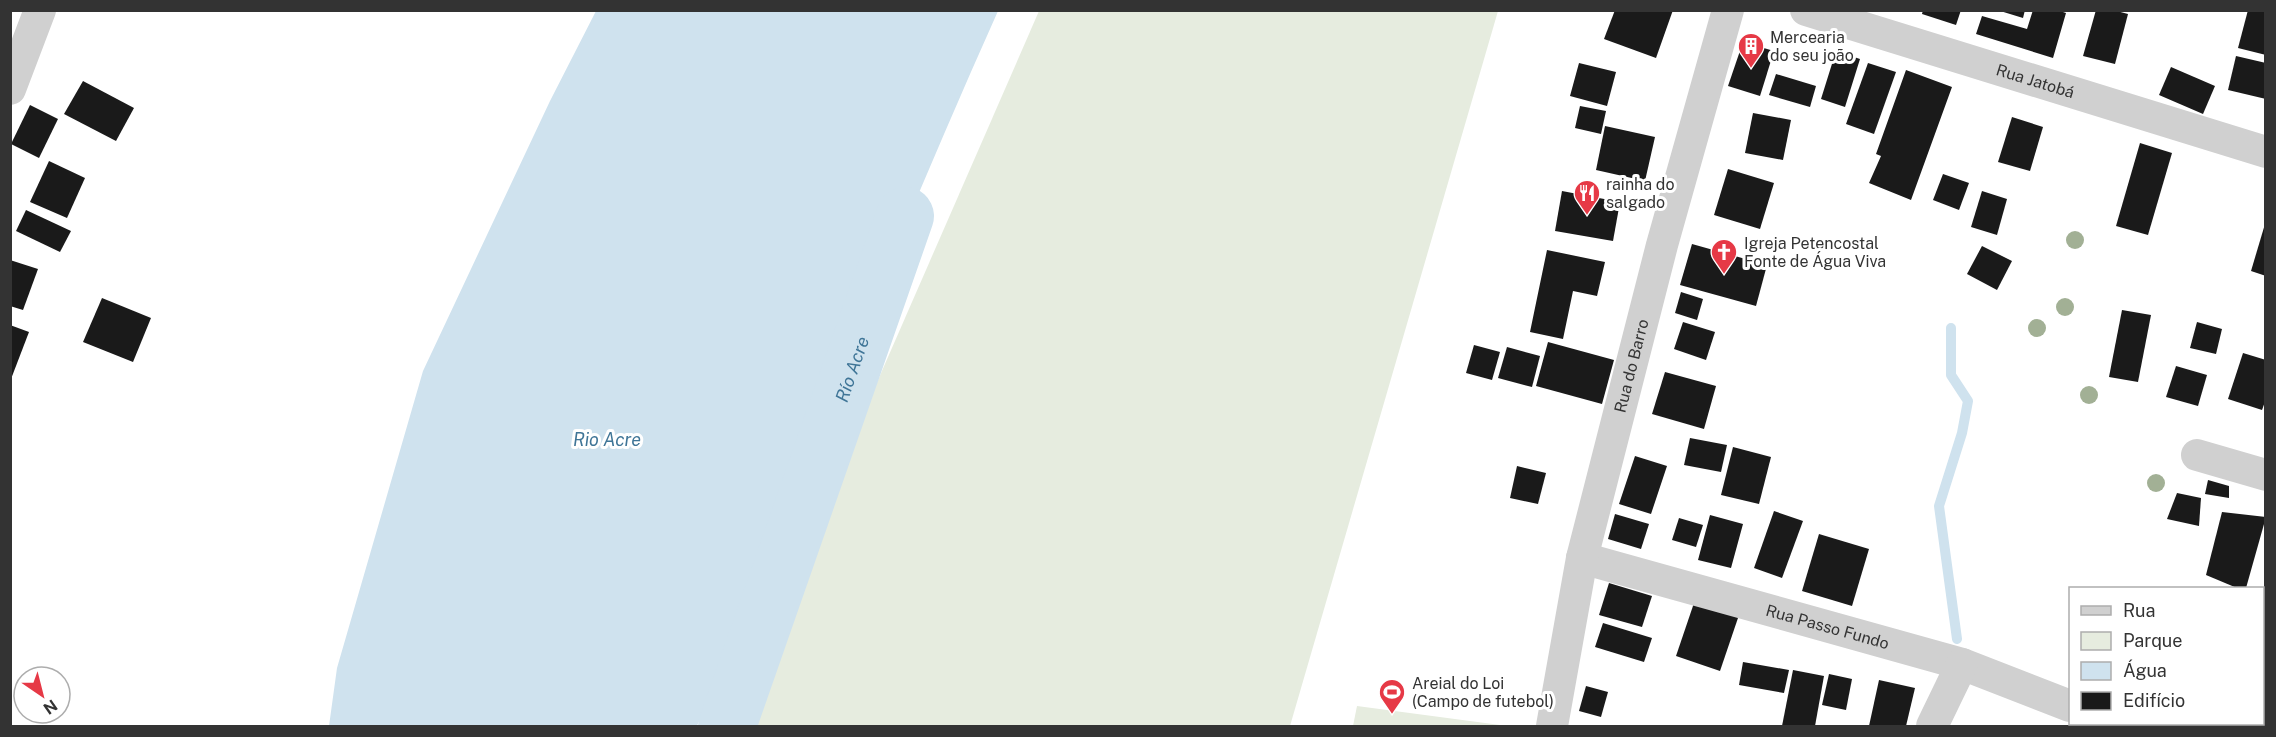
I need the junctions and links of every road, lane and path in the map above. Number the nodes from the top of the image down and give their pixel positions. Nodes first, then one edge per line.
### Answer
1 (40, 10) edge
2 (1728, 10) edge
3 (1806, 10) edge
4 (10, 89) edge
5 (2265, 152) edge
6 (2197, 455) dead end
7 (2265, 476) edge
8 (1582, 558) junction
9 (1962, 664) junction
10 (2069, 706) edge
11 (1552, 726) edge
12 (1932, 726) edge

1 - 4 street
2 - 8 street, Rua do Barro
3 - 5 street, Rua Jatobá
6 - 7 street
8 - 9 street, Rua Passo Fundo
8 - 11 street, Rua do Barro
9 - 10 street, Rua Passo Fundo
9 - 12 street

